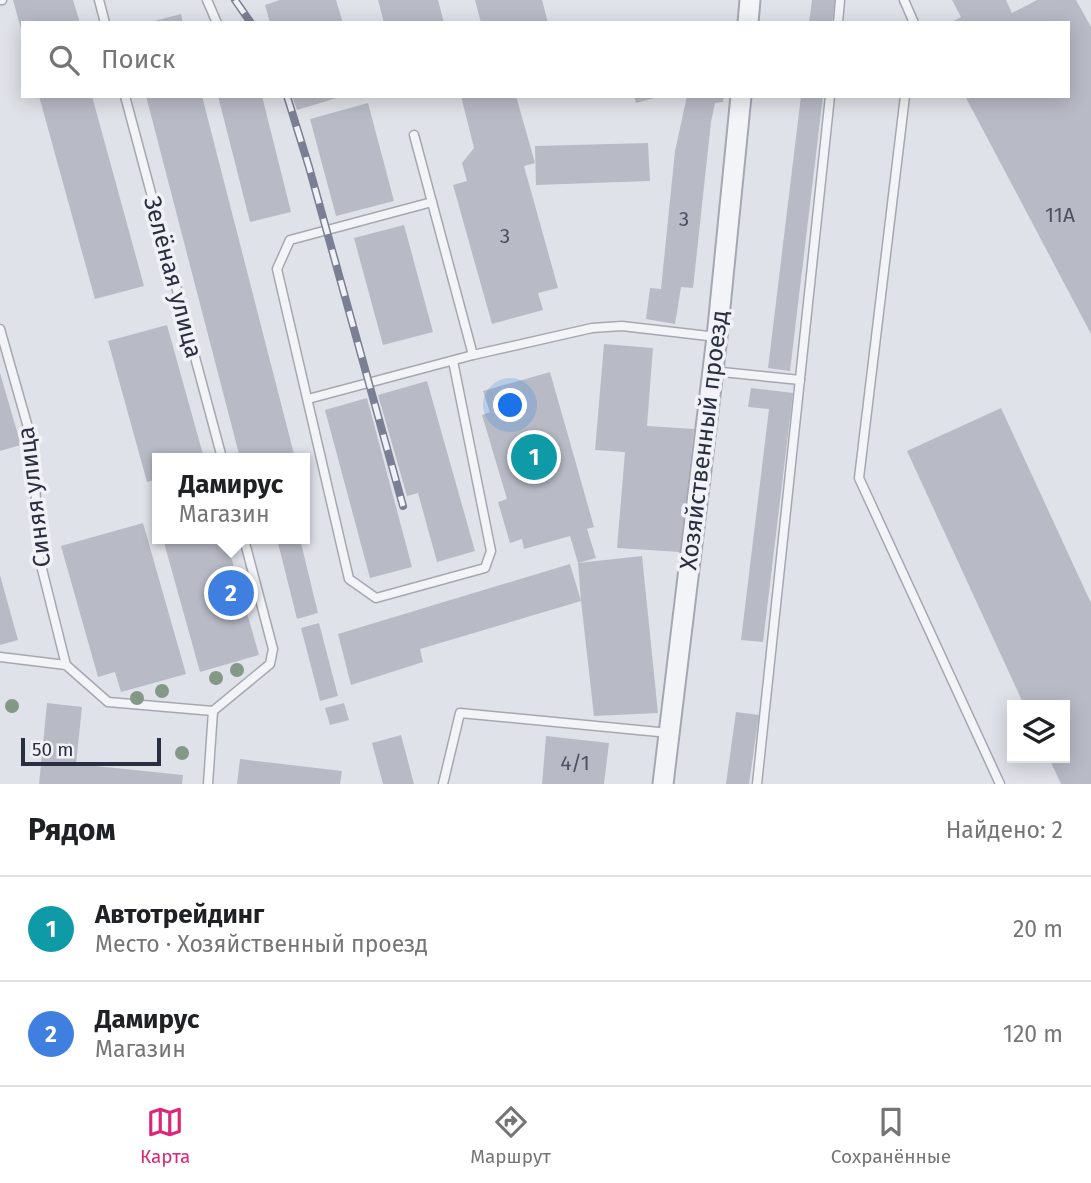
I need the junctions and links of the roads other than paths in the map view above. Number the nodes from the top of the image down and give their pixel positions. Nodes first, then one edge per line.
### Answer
1 (99, 0) edge
2 (207, 0) edge
3 (750, 0) edge
4 (840, 0) edge
5 (904, 0) edge
6 (104, 21) edge
7 (216, 21) edge
8 (748, 21) edge
9 (838, 21) edge
10 (913, 21) edge
11 (126, 98) edge
12 (741, 98) edge
13 (830, 98) edge
14 (905, 98) edge
15 (414, 135) dead end
16 (432, 202) junction
17 (0, 329) edge
18 (717, 337) junction
19 (472, 355) junction
20 (453, 361) junction
21 (712, 371) junction
22 (800, 380) junction
23 (308, 399) junction
24 (221, 453) edge
25 (245, 544) edge
26 (0, 657) edge
27 (66, 665) junction
28 (213, 710) junction
29 (669, 733) junction
30 (208, 784) edge
31 (443, 784) edge
32 (663, 784) edge
33 (757, 784) edge
34 (1000, 784) edge

1 - 6 lane
2 - 7 lane
3 - 8 street
4 - 9 lane
5 - 10 lane
11 - 24 lane, Зелёная улица
12 - 18 street, Хозяйственный проезд
13 - 22 lane
14 - 34 lane
15 - 16 lane
16 - 19 lane
16 - 23 lane
17 - 27 lane, Синяя улица
18 - 19 lane
18 - 21 street, Хозяйственный проезд
19 - 20 lane
20 - 23 lane
20 - 23 lane
21 - 22 lane
21 - 29 street, Хозяйственный проезд
22 - 33 lane
25 - 28 lane
26 - 27 lane
27 - 28 lane
28 - 30 lane
29 - 31 lane
29 - 32 street, Хозяйственный проезд

